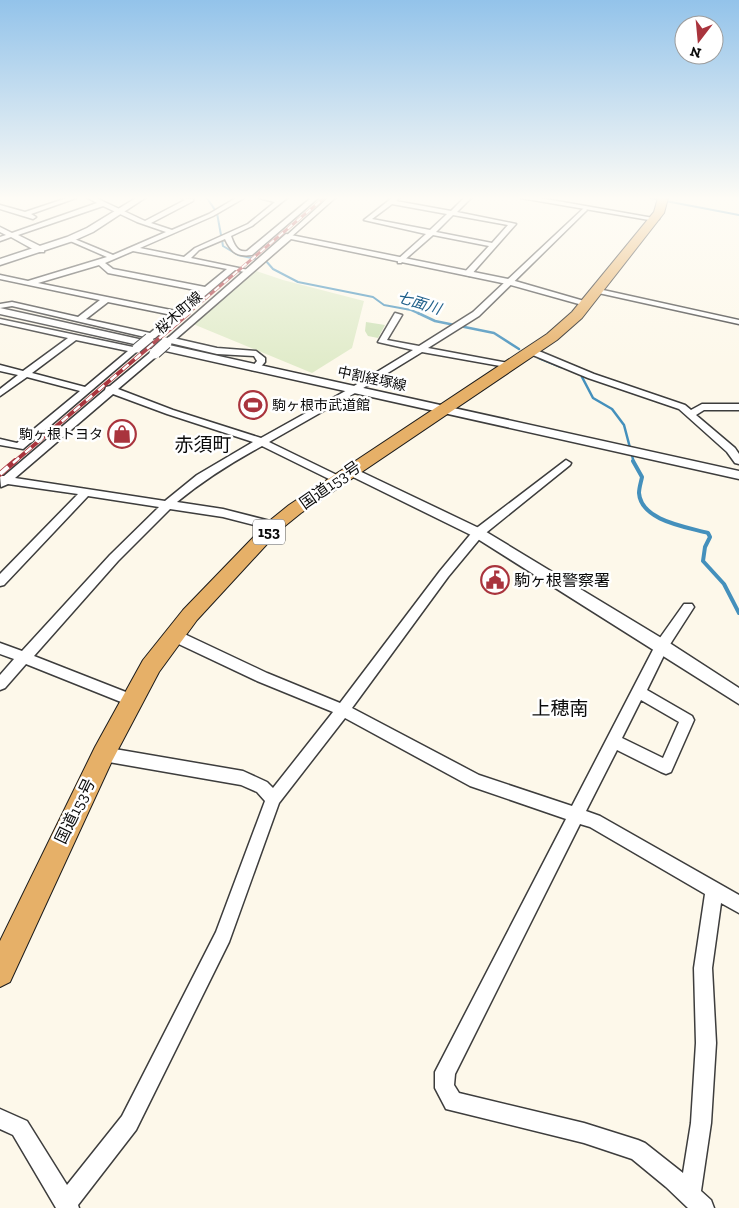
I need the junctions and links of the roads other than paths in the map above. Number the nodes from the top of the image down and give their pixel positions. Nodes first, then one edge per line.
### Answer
1 (26, 254) edge
2 (107, 254) edge
3 (119, 254) edge
4 (160, 254) edge
5 (190, 254) edge
6 (268, 254) edge
7 (371, 254) edge
8 (408, 254) edge
9 (485, 254) edge
10 (537, 254) edge
11 (624, 254) edge
12 (113, 257) junction
13 (184, 259) junction
14 (401, 261) junction
15 (0, 262) edge
16 (100, 263) junction
17 (234, 268) junction
18 (249, 271) junction
19 (467, 274) junction
20 (0, 277) edge
21 (508, 282) junction
22 (28, 283) junction
23 (206, 290) junction
24 (592, 297) junction
25 (106, 299) junction
26 (0, 306) edge
27 (0, 311) edge
28 (178, 314) junction
29 (398, 315) dead end
30 (79, 320) junction
31 (0, 321) edge
32 (739, 322) edge
33 (75, 336) junction
34 (150, 337) junction
35 (167, 342) junction
36 (136, 349) junction
37 (419, 350) junction
38 (530, 351) junction
39 (155, 352) joint
40 (508, 366) junction
41 (0, 368) edge
42 (255, 368) junction
43 (25, 374) junction
44 (110, 389) junction
45 (87, 390) junction
46 (352, 390) junction
47 (0, 393) edge
48 (739, 407) edge
49 (442, 410) junction
50 (691, 414) junction
51 (0, 442) edge
52 (260, 442) junction
53 (739, 461) edge
54 (566, 462) dead end
55 (344, 475) junction
56 (739, 475) edge
57 (2, 481) edge
58 (86, 492) junction
59 (168, 504) junction
60 (274, 526) junction
61 (478, 534) junction
62 (0, 582) edge
63 (688, 607) dead end
64 (173, 635) junction
65 (662, 646) junction
66 (0, 648) edge
67 (23, 657) junction
68 (0, 684) edge
69 (640, 692) junction
70 (739, 698) edge
71 (131, 700) junction
72 (343, 710) junction
73 (614, 741) junction
74 (103, 754) junction
75 (273, 799) junction
76 (576, 816) junction
77 (714, 889) junction
78 (739, 904) edge
79 (0, 972) edge
80 (0, 1119) edge
81 (696, 1202) edge
82 (66, 1206) edge

1 - 15 street
2 - 12 street
3 - 12 street
4 - 13 street
5 - 13 street
6 - 18 street, 桜木町線
7 - 14 street
8 - 14 street
9 - 19 street
10 - 21 street
11 - 24 highway, 国道153号 / 153
12 - 16 street
13 - 17 street
14 - 19 street
16 - 22 street
16 - 23 street
17 - 18 street
17 - 23 street
18 - 35 street, 桜木町線
19 - 21 street
20 - 22 street
21 - 24 street
21 - 37 street
22 - 25 street
23 - 28 street
24 - 32 street
24 - 38 highway, 国道153号 / 153
25 - 28 street
25 - 30 street
26 - 30 street
27 - 42 street, 中割経塚線
28 - 34 street
29 - 37 street
30 - 34 street
31 - 33 street
33 - 36 street
33 - 43 street
34 - 36 street, bridge
35 - 39 street, 桜木町線, bridge
35 - 42 street
36 - 45 street
37 - 40 street
37 - 46 street
38 - 40 highway, 国道153号 / 153
38 - 50 street
39 - 44 street
40 - 49 highway, 国道153号 / 153
41 - 43 street
42 - 46 street, 中割経塚線
43 - 45 street
43 - 47 street
44 - 52 street
44 - 57 street
45 - 51 street
46 - 49 street, 中割経塚線
46 - 52 street
48 - 50 street
49 - 55 highway, 国道153号 / 153
49 - 56 street, 中割経塚線
50 - 53 street
52 - 55 street
52 - 59 street
54 - 61 street
55 - 60 highway, 国道153号 / 153
55 - 61 street
57 - 58 street
58 - 59 street
58 - 62 street
59 - 60 street
59 - 67 street
60 - 64 highway, 国道153号 / 153
61 - 65 street
61 - 72 street
63 - 65 street
64 - 71 highway, 国道153号 / 153
64 - 72 street
65 - 69 street
65 - 70 street
66 - 67 street
67 - 68 street
67 - 71 street
69 - 73 street
69 - 73 street
71 - 74 highway, 国道153号 / 153
72 - 75 street
72 - 76 street
73 - 76 street
74 - 75 street
74 - 79 highway, 国道153号 / 153
75 - 82 street
76 - 77 street
76 - 81 street
77 - 78 street
77 - 81 street
80 - 82 street

